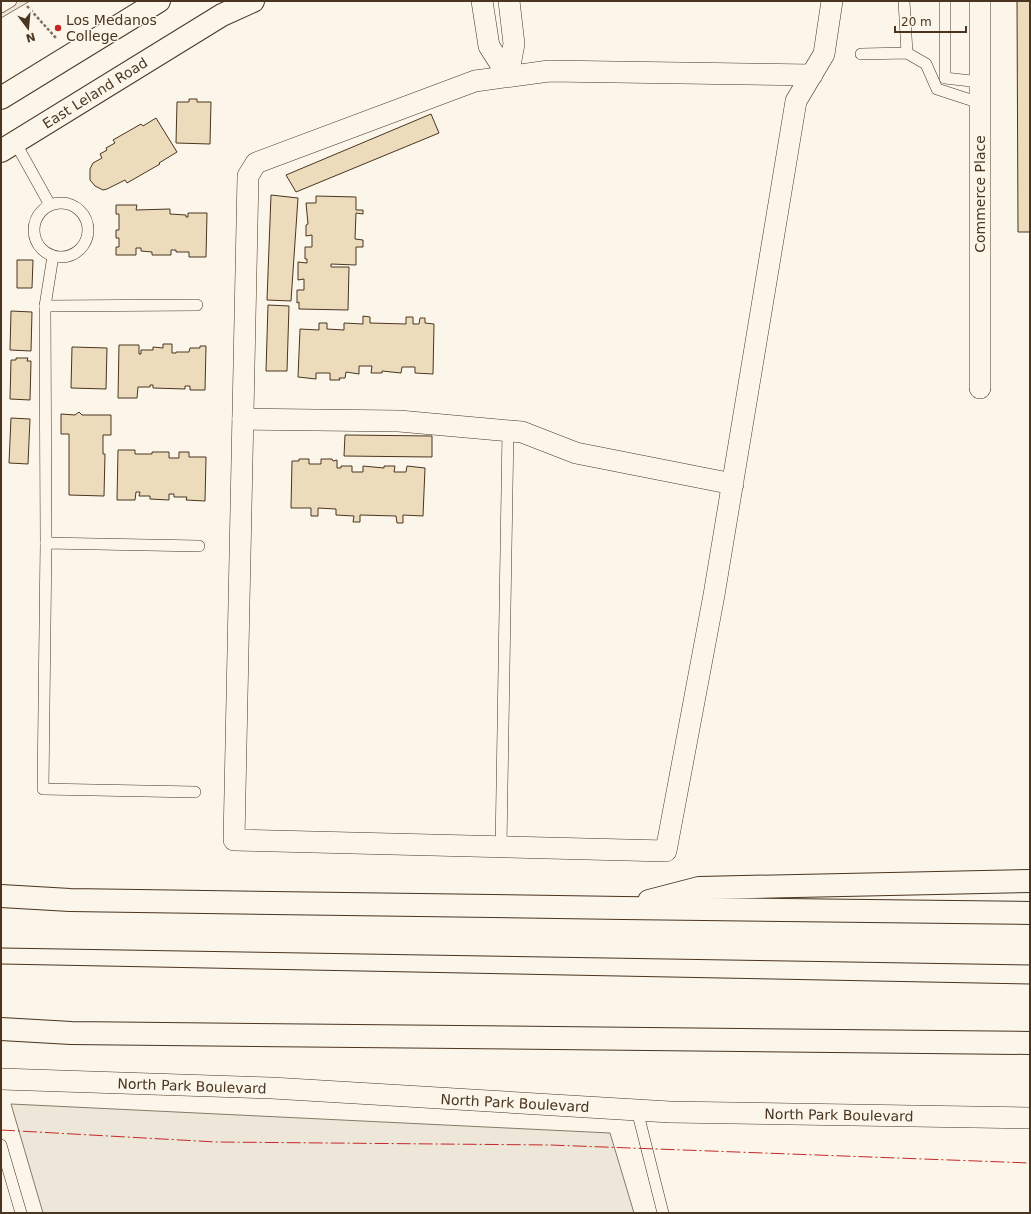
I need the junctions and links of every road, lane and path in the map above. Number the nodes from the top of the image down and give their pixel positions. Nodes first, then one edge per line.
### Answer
1 (11, 1) edge
2 (22, 1) edge
3 (159, 1) edge
4 (253, 1) edge
5 (482, 1) edge
6 (509, 1) edge
7 (832, 1) edge
8 (904, 1) edge
9 (945, 1) edge
10 (980, 1) edge
11 (1, 7) edge
12 (906, 53) junction
13 (71, 54) junction
14 (861, 54) dead end
15 (812, 75) junction
16 (508, 76) junction
17 (980, 82) junction
18 (1, 98) edge
19 (980, 103) junction
20 (8, 147) edge
21 (50, 205) junction
22 (53, 256) junction
23 (197, 305) dead end
24 (45, 306) junction
25 (980, 388) dead end
26 (243, 419) junction
27 (508, 430) junction
28 (733, 484) junction
29 (46, 543) junction
30 (199, 546) dead end
31 (195, 792) dead end
32 (501, 847) junction
33 (1030, 881) edge
34 (1, 896) edge
35 (623, 908) junction
36 (1030, 913) edge
37 (1, 1029) edge
38 (1030, 1043) edge
39 (1, 1079) edge
40 (637, 1110) junction
41 (1030, 1118) edge
42 (1, 1146) edge
43 (21, 1213) edge
44 (663, 1213) edge

1 - 11 lane
2 - 13 path
3 - 13 main road
4 - 20 main road, East Leland Road
5 - 16 street
6 - 16 street
7 - 15 street
8 - 12 lane
9 - 17 lane
10 - 17 street, Commerce Place
12 - 14 lane
12 - 19 lane
13 - 18 main road
15 - 16 street
15 - 28 street
16 - 26 street
17 - 19 street, Commerce Place
19 - 25 street, Commerce Place
20 - 21 lane
21 - 22 lane
21 - 22 lane
22 - 24 lane
23 - 24 lane
24 - 29 lane
26 - 27 street
26 - 32 street
27 - 28 street
27 - 32 lane
28 - 32 street
29 - 30 lane
29 - 31 lane
33 - 35 main road
34 - 35 main road
35 - 36 main road
37 - 38 main road
39 - 40 street, North Park Boulevard
40 - 41 street, North Park Boulevard
40 - 44 lane
42 - 43 lane

